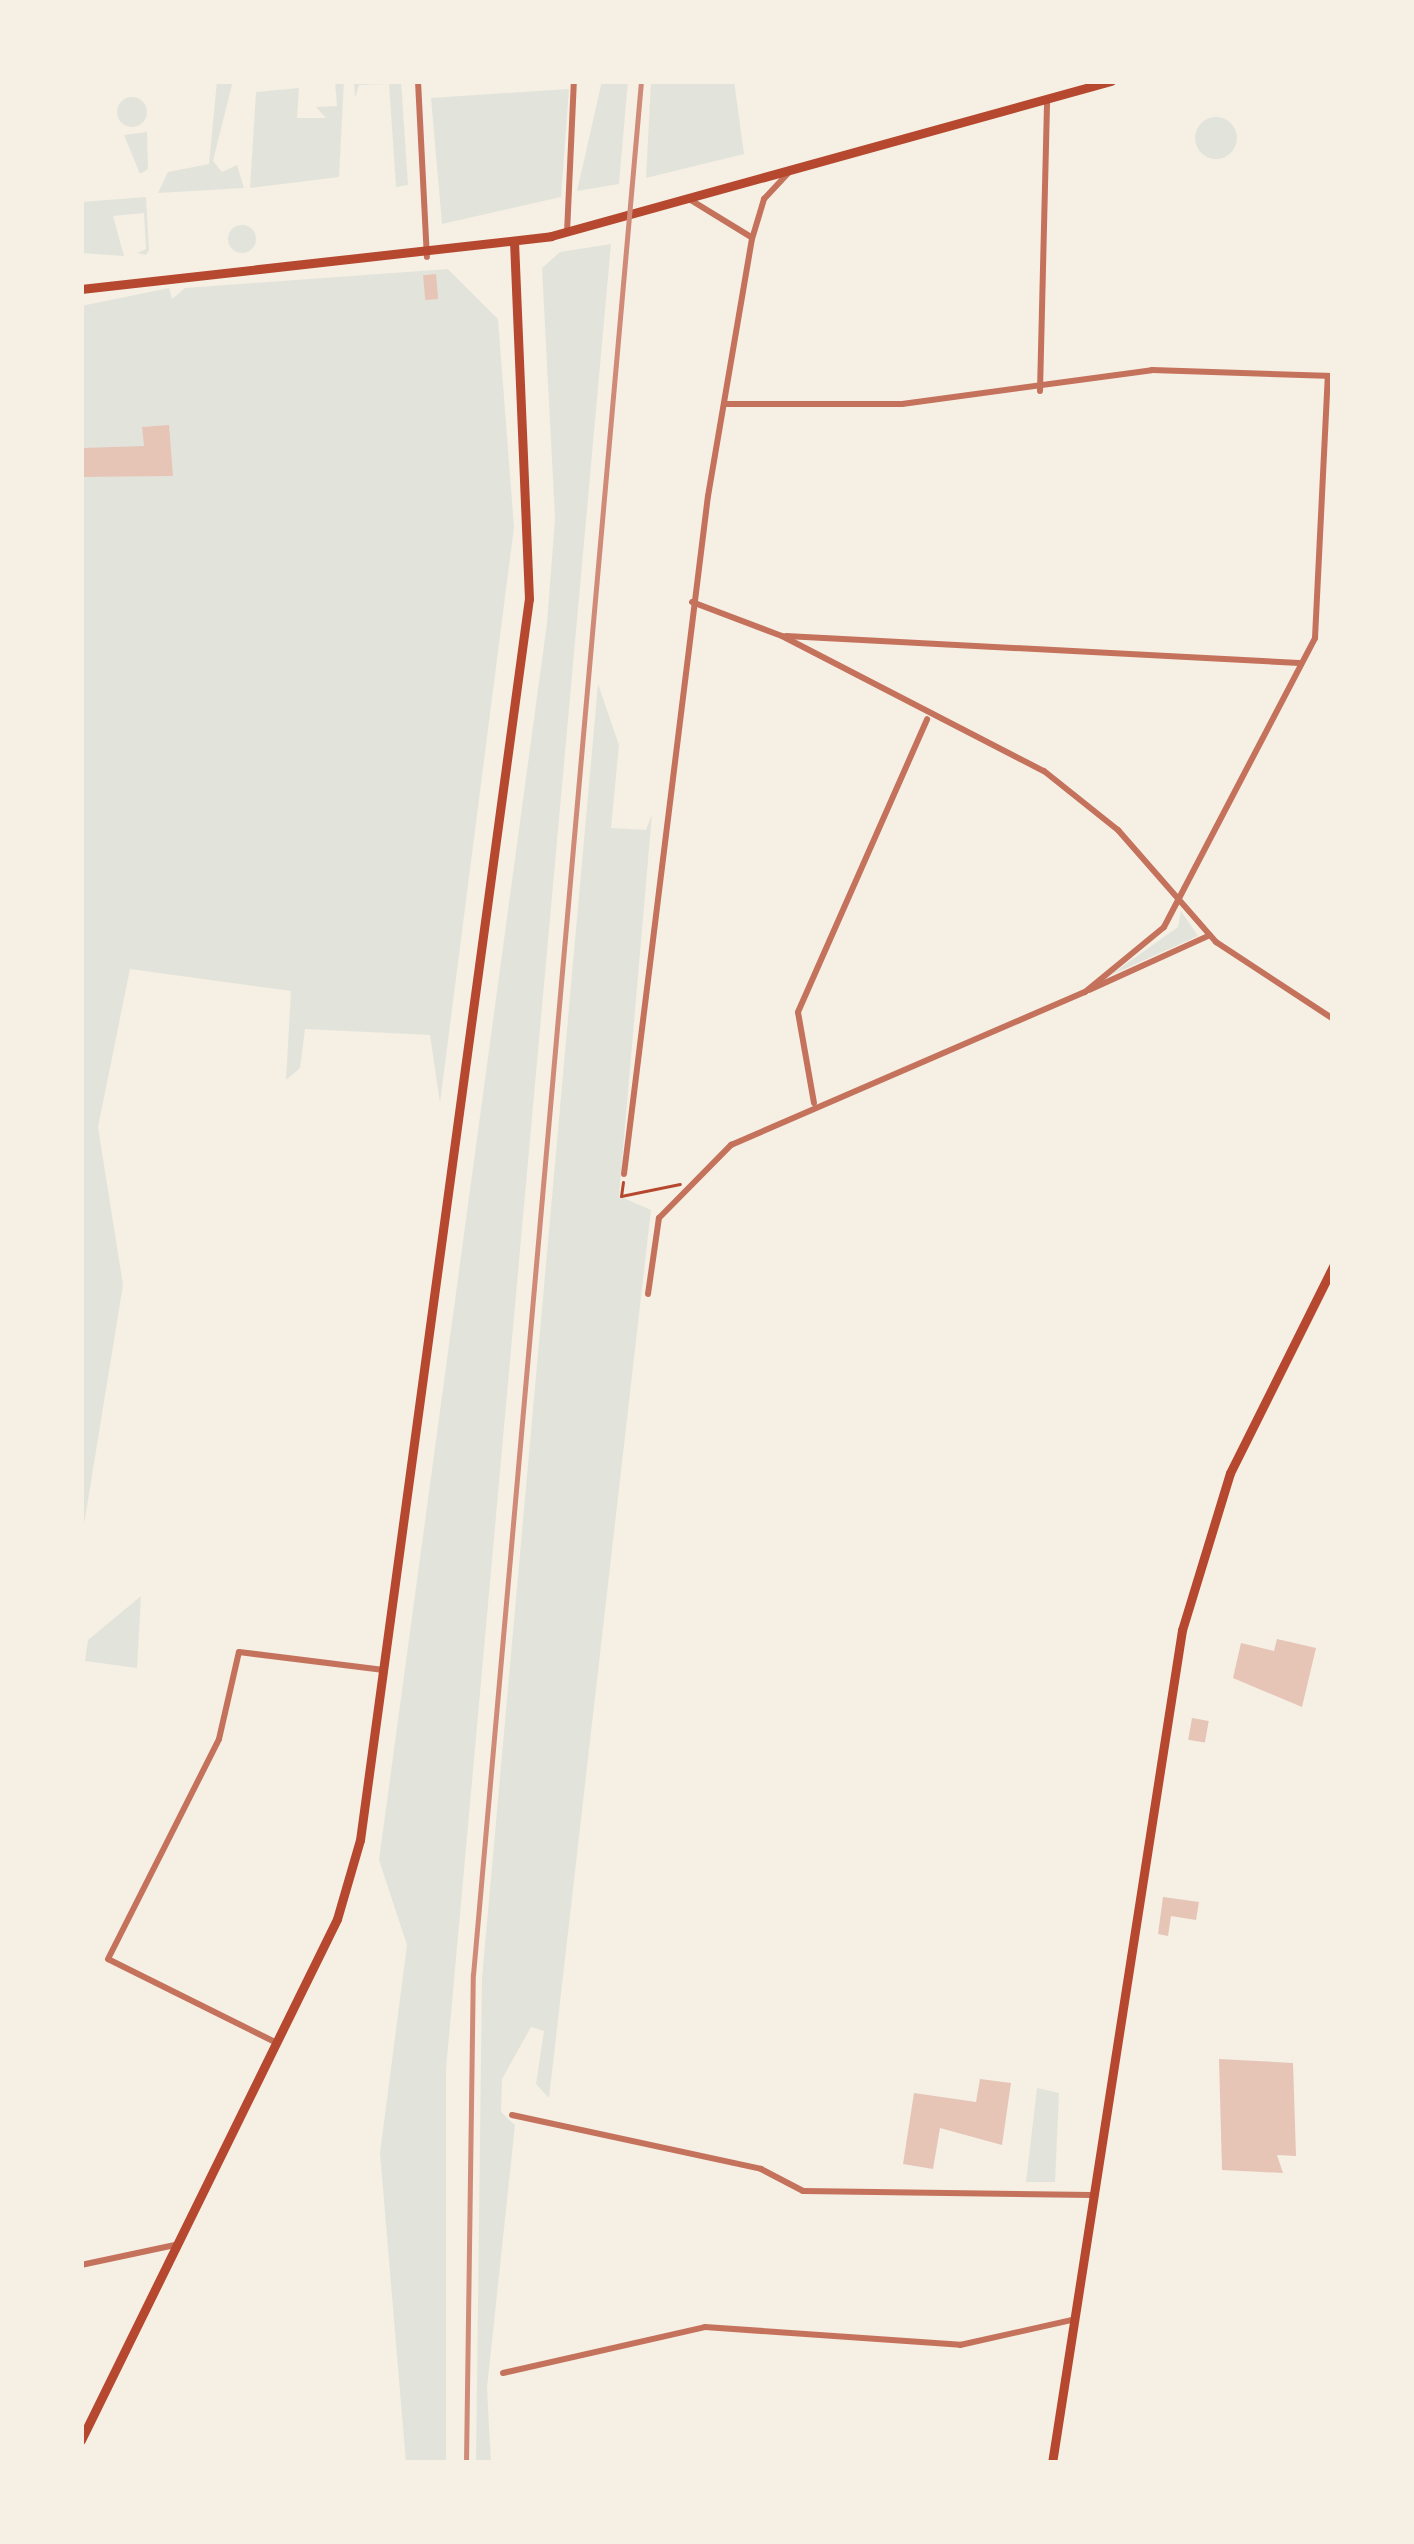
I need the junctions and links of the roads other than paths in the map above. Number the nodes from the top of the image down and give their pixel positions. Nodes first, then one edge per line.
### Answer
1 (418, 81) edge
2 (574, 81) edge
3 (1112, 81) edge
4 (1072, 85) edge
5 (1047, 95) junction
6 (792, 168) junction
7 (689, 200) junction
8 (567, 233) junction
9 (752, 239) junction
10 (514, 243) junction
11 (427, 257) junction
12 (81, 289) edge
13 (1330, 376) edge
14 (1040, 391) junction
15 (727, 404) junction
16 (692, 602) junction
17 (782, 636) junction
18 (1300, 663) junction
19 (927, 719) junction
20 (1181, 902) junction
21 (1209, 935) junction
22 (1085, 992) junction
23 (1333, 1019) edge
24 (814, 1103) junction
25 (624, 1174) road end
26 (1333, 1266) edge
27 (648, 1294) dead end
28 (384, 1670) junction
29 (277, 2043) junction
30 (512, 2115) dead end
31 (1092, 2195) junction
32 (178, 2245) junction
33 (81, 2265) edge
34 (1072, 2320) junction
35 (503, 2373) dead end
36 (81, 2440) edge
37 (1052, 2463) edge

1 - 11 street
2 - 8 street
3 - 4 main road
4 - 5 main road
5 - 6 main road
5 - 14 street
6 - 7 main road
6 - 9 street
7 - 8 main road
7 - 9 street
8 - 10 main road
9 - 15 street
10 - 11 main road
10 - 28 main road
11 - 12 main road
13 - 14 street
13 - 18 street
14 - 15 street
15 - 16 street
16 - 17 street
16 - 25 street
17 - 18 street
17 - 19 street
18 - 20 street
19 - 20 street
19 - 24 street
20 - 21 street
20 - 22 street
21 - 22 street
21 - 23 street
22 - 24 street
24 - 27 street
26 - 31 main road
28 - 29 main road
28 - 29 street
29 - 32 main road
30 - 31 street
31 - 34 main road
32 - 33 street
32 - 36 main road
34 - 35 street
34 - 37 main road

